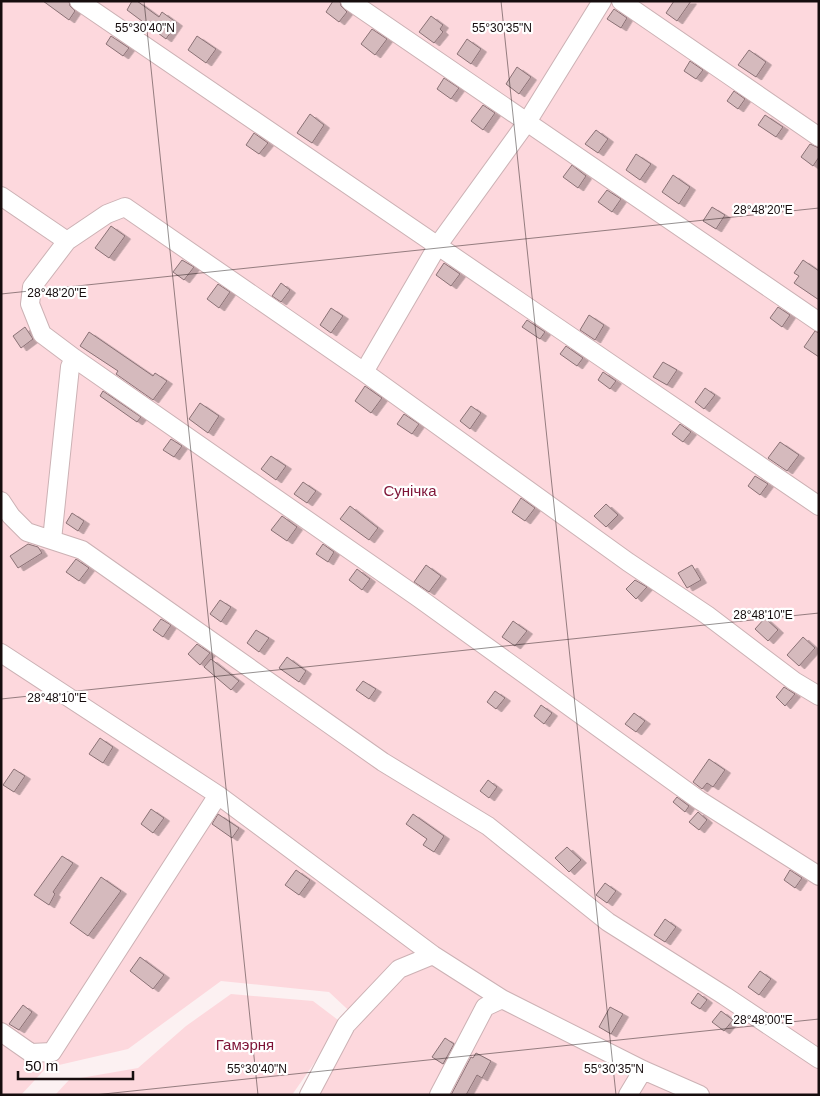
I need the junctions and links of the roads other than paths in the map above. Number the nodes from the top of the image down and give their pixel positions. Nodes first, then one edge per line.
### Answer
1 (80, 1) edge
2 (350, 1) edge
3 (602, 1) edge
4 (621, 1) edge
5 (527, 122) junction
6 (819, 137) edge
7 (1, 196) edge
8 (67, 241) junction
9 (438, 245) junction
10 (819, 322) edge
11 (74, 358) junction
12 (364, 372) junction
13 (1, 501) edge
14 (819, 506) edge
15 (52, 540) junction
16 (1, 653) edge
17 (819, 696) edge
18 (218, 795) junction
19 (819, 876) edge
20 (433, 955) junction
21 (502, 999) junction
22 (1, 1032) edge
23 (819, 1059) edge
24 (643, 1070) junction
25 (308, 1095) edge
26 (439, 1095) edge
27 (628, 1095) edge
28 (700, 1095) edge

1 - 9 street
2 - 5 street
3 - 5 street
4 - 6 street
5 - 9 street
5 - 10 street
7 - 8 street
8 - 11 street
8 - 12 street
9 - 12 street
9 - 14 street
11 - 15 street
11 - 19 street
12 - 17 street
13 - 15 street
15 - 23 street
16 - 18 street
18 - 20 street
18 - 22 street
20 - 21 street
20 - 25 street
21 - 24 street
21 - 26 street
24 - 27 street
24 - 28 street

